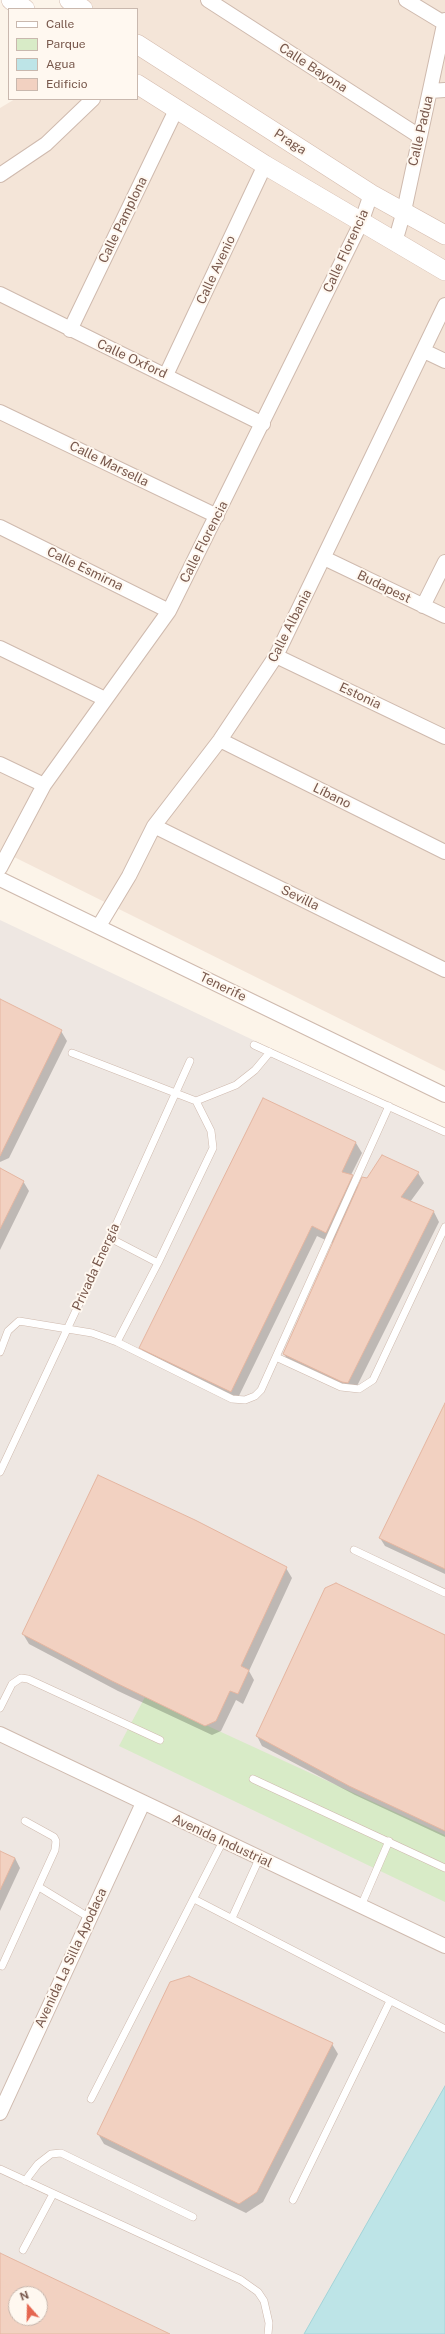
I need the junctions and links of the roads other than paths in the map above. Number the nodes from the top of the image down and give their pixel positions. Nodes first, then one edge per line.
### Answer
1 (11, 0) edge
2 (69, 0) edge
3 (208, 0) edge
4 (406, 0) edge
5 (23, 8) edge
6 (81, 8) edge
7 (445, 21) edge
8 (138, 45) edge
9 (138, 85) edge
10 (445, 90) edge
11 (430, 91) junction
12 (92, 100) edge
13 (176, 110) junction
14 (419, 136) junction
15 (265, 165) junction
16 (0, 175) edge
17 (371, 194) junction
18 (404, 211) junction
19 (361, 223) junction
20 (445, 235) edge
21 (395, 242) junction
22 (445, 271) edge
23 (0, 294) edge
24 (445, 305) edge
25 (70, 330) junction
26 (424, 350) junction
27 (445, 361) edge
28 (166, 375) junction
29 (0, 412) edge
30 (263, 424) junction
31 (217, 516) junction
32 (0, 527) edge
33 (324, 558) junction
34 (445, 562) edge
35 (423, 606) junction
36 (170, 611) junction
37 (445, 616) edge
38 (0, 648) edge
39 (276, 656) junction
40 (105, 698) junction
41 (445, 737) edge
42 (220, 740) junction
43 (0, 764) edge
44 (44, 786) junction
45 (154, 826) junction
46 (445, 852) edge
47 (0, 868) edge
48 (0, 879) edge
49 (99, 926) junction
50 (445, 970) edge
51 (254, 1045) dead end
52 (270, 1052) junction
53 (72, 1053) dead end
54 (190, 1061) dead end
55 (176, 1092) junction
56 (445, 1095) edge
57 (196, 1101) junction
58 (389, 1106) junction
59 (445, 1132) edge
60 (445, 1227) edge
61 (110, 1238) junction
62 (158, 1263) junction
63 (66, 1329) junction
64 (117, 1342) junction
65 (0, 1352) edge
66 (276, 1357) junction
67 (0, 1472) edge
68 (354, 1550) dead end
69 (445, 1593) edge
70 (0, 1708) edge
71 (0, 1734) edge
72 (160, 1740) dead end
73 (253, 1779) dead end
74 (143, 1803) junction
75 (25, 1822) dead end
76 (223, 1841) junction
77 (388, 1841) junction
78 (260, 1859) junction
79 (445, 1868) edge
80 (39, 1887) junction
81 (194, 1899) junction
82 (361, 1906) junction
83 (90, 1918) junction
84 (232, 1918) junction
85 (445, 1946) edge
86 (2, 1966) dead end
87 (390, 2001) junction
88 (445, 2029) edge
89 (91, 2098) dead end
90 (0, 2114) edge
91 (0, 2169) edge
92 (25, 2181) junction
93 (52, 2194) junction
94 (293, 2200) dead end
95 (193, 2217) dead end
96 (23, 2250) dead end
97 (268, 2334) edge

1 - 5 street
2 - 6 street
3 - 14 street, Calle Bayona
4 - 7 street
7 - 11 street, Calle Padua
8 - 17 street, Praga
9 - 13 street
10 - 11 street
11 - 14 street, Calle Padua
12 - 16 street
13 - 15 street
13 - 25 street, Calle Pamplona
14 - 18 street, Calle Padua
15 - 19 street
15 - 28 street, Calle Avenio
17 - 18 street, Praga
17 - 19 street, Calle Florencia
18 - 20 street, Praga
18 - 21 street, Calle Padua
19 - 21 street
19 - 30 street, Calle Florencia
21 - 22 street
23 - 25 street, Calle Oxford
24 - 26 street, Calle Albania
25 - 28 street, Calle Oxford
26 - 27 street
26 - 33 street, Calle Albania
28 - 30 street, Calle Oxford
29 - 31 street, Calle Marsella
30 - 31 street, Calle Florencia
31 - 36 street, Calle Florencia
32 - 36 street, Calle Esmirna
33 - 35 street, Budapest
33 - 39 street, Calle Albania
34 - 35 street
35 - 37 street, Budapest
36 - 40 street, Calle Florencia
38 - 40 street
39 - 41 street, Estonia
39 - 42 street, Calle Albania
40 - 44 street, Calle Florencia
42 - 45 street, Calle Albania
42 - 46 street, Líbano
43 - 44 street
44 - 47 street, Calle Florencia
45 - 49 street, Calle Albania
45 - 50 street, Sevilla
48 - 49 street, Tenerife
49 - 56 street, Tenerife
51 - 52 lane
52 - 57 lane
52 - 58 lane
53 - 55 lane
54 - 55 lane, Privada Energía
55 - 57 lane
55 - 61 lane, Privada Energía
57 - 62 lane
58 - 59 lane
58 - 66 lane
60 - 66 lane
61 - 62 lane
61 - 63 lane, Privada Energía
62 - 64 lane
63 - 64 lane
63 - 65 lane
63 - 67 lane, Privada Energía
64 - 66 lane
68 - 69 lane
70 - 72 lane
71 - 74 street, Avenida Industrial
73 - 77 lane
74 - 76 street, Avenida Industrial
74 - 83 street, Avenida La Silla Apodaca
75 - 80 lane
76 - 78 street, Avenida Industrial
76 - 81 lane
77 - 79 lane
77 - 82 lane
78 - 82 street, Avenida Industrial
78 - 84 lane
80 - 83 lane
80 - 86 lane
81 - 84 lane
81 - 89 lane
82 - 85 street, Avenida Industrial
83 - 90 street, Avenida La Silla Apodaca
84 - 87 lane
87 - 88 lane
87 - 94 lane
91 - 92 lane
92 - 93 lane
92 - 95 lane
93 - 96 lane
93 - 97 lane

